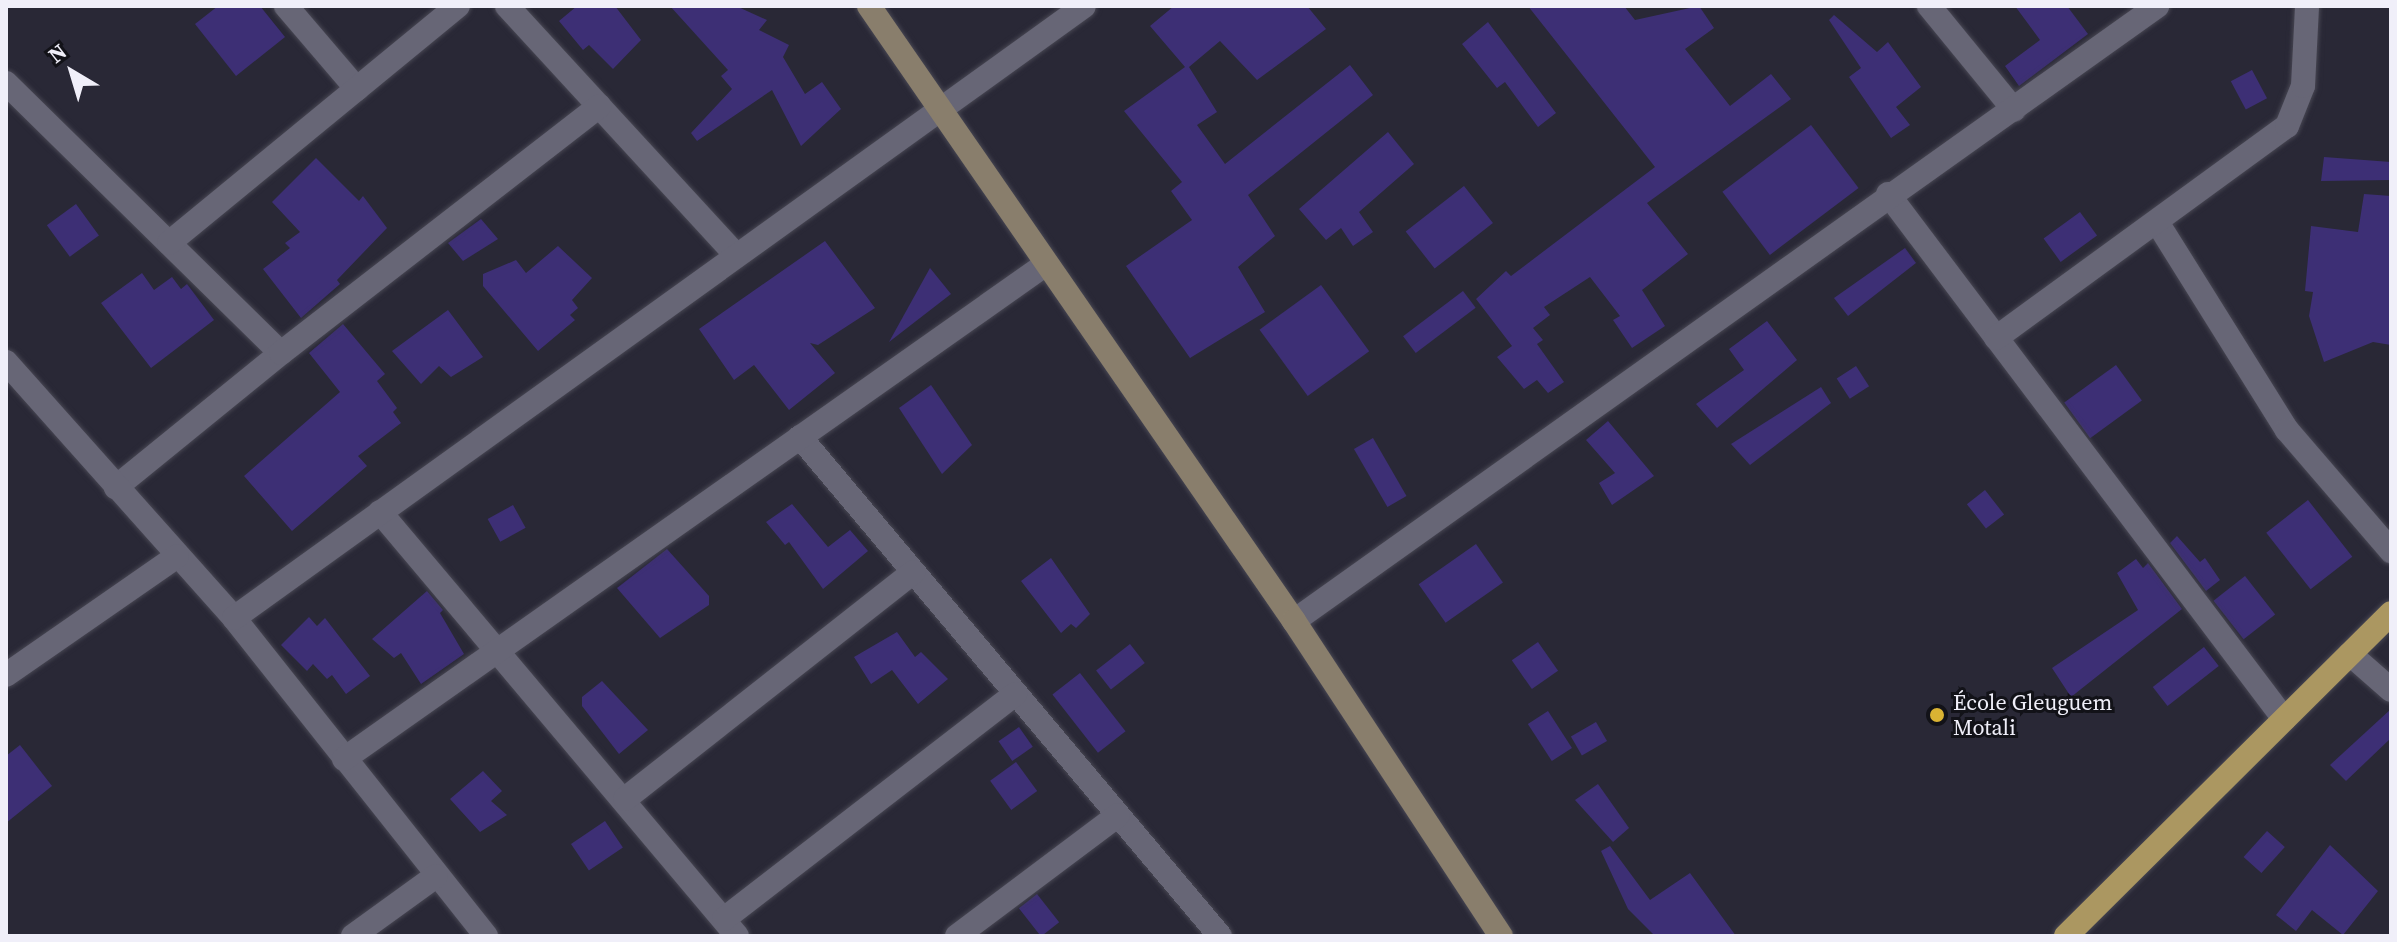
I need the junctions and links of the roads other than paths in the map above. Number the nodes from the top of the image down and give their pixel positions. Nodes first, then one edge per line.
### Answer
1 (286, 6) edge
2 (458, 6) edge
3 (507, 6) edge
4 (869, 6) edge
5 (1084, 6) edge
6 (1929, 6) edge
7 (2157, 6) edge
8 (2307, 6) edge
9 (6, 83) edge
10 (357, 89) junction
11 (599, 106) junction
12 (938, 107) junction
13 (2014, 110) junction
14 (1888, 194) junction
15 (2157, 222) junction
16 (169, 243) junction
17 (735, 254) junction
18 (1046, 264) junction
19 (1996, 338) junction
20 (281, 353) junction
21 (6, 362) edge
22 (800, 437) junction
23 (116, 487) junction
24 (380, 512) junction
25 (2391, 551) edge
26 (177, 556) junction
27 (913, 572) junction
28 (2391, 613) edge
29 (234, 618) junction
30 (1294, 621) junction
31 (496, 652) junction
32 (2350, 654) junction
33 (6, 675) edge
34 (2391, 690) edge
35 (1015, 694) junction
36 (2284, 719) junction
37 (344, 759) junction
38 (625, 799) junction
39 (1118, 815) junction
40 (436, 876) junction
41 (730, 928) edge
42 (353, 936) edge
43 (486, 936) edge
44 (957, 936) edge
45 (1220, 936) edge
46 (1501, 936) edge
47 (2066, 936) edge

1 - 10 street
2 - 10 street
3 - 11 street
4 - 12 street
5 - 12 street
6 - 13 street
7 - 13 street
8 - 15 street
9 - 16 street
10 - 16 street
11 - 17 street
11 - 20 street
12 - 17 street
12 - 18 street
13 - 14 street
14 - 19 street
14 - 30 street
15 - 19 street
15 - 25 street
16 - 20 street
17 - 24 street
18 - 22 street
18 - 30 street
19 - 36 street
20 - 23 street
21 - 23 street
22 - 27 street
22 - 31 street
23 - 26 street
24 - 29 street
24 - 31 street
26 - 29 street
26 - 33 street
27 - 35 street
27 - 38 street
28 - 32 main road
29 - 37 street
30 - 46 street
31 - 37 street
31 - 38 street
32 - 34 street
32 - 36 main road
35 - 39 street
35 - 41 street
36 - 47 main road
37 - 40 street
38 - 41 street
39 - 44 street
39 - 45 street
40 - 42 street
40 - 43 street

